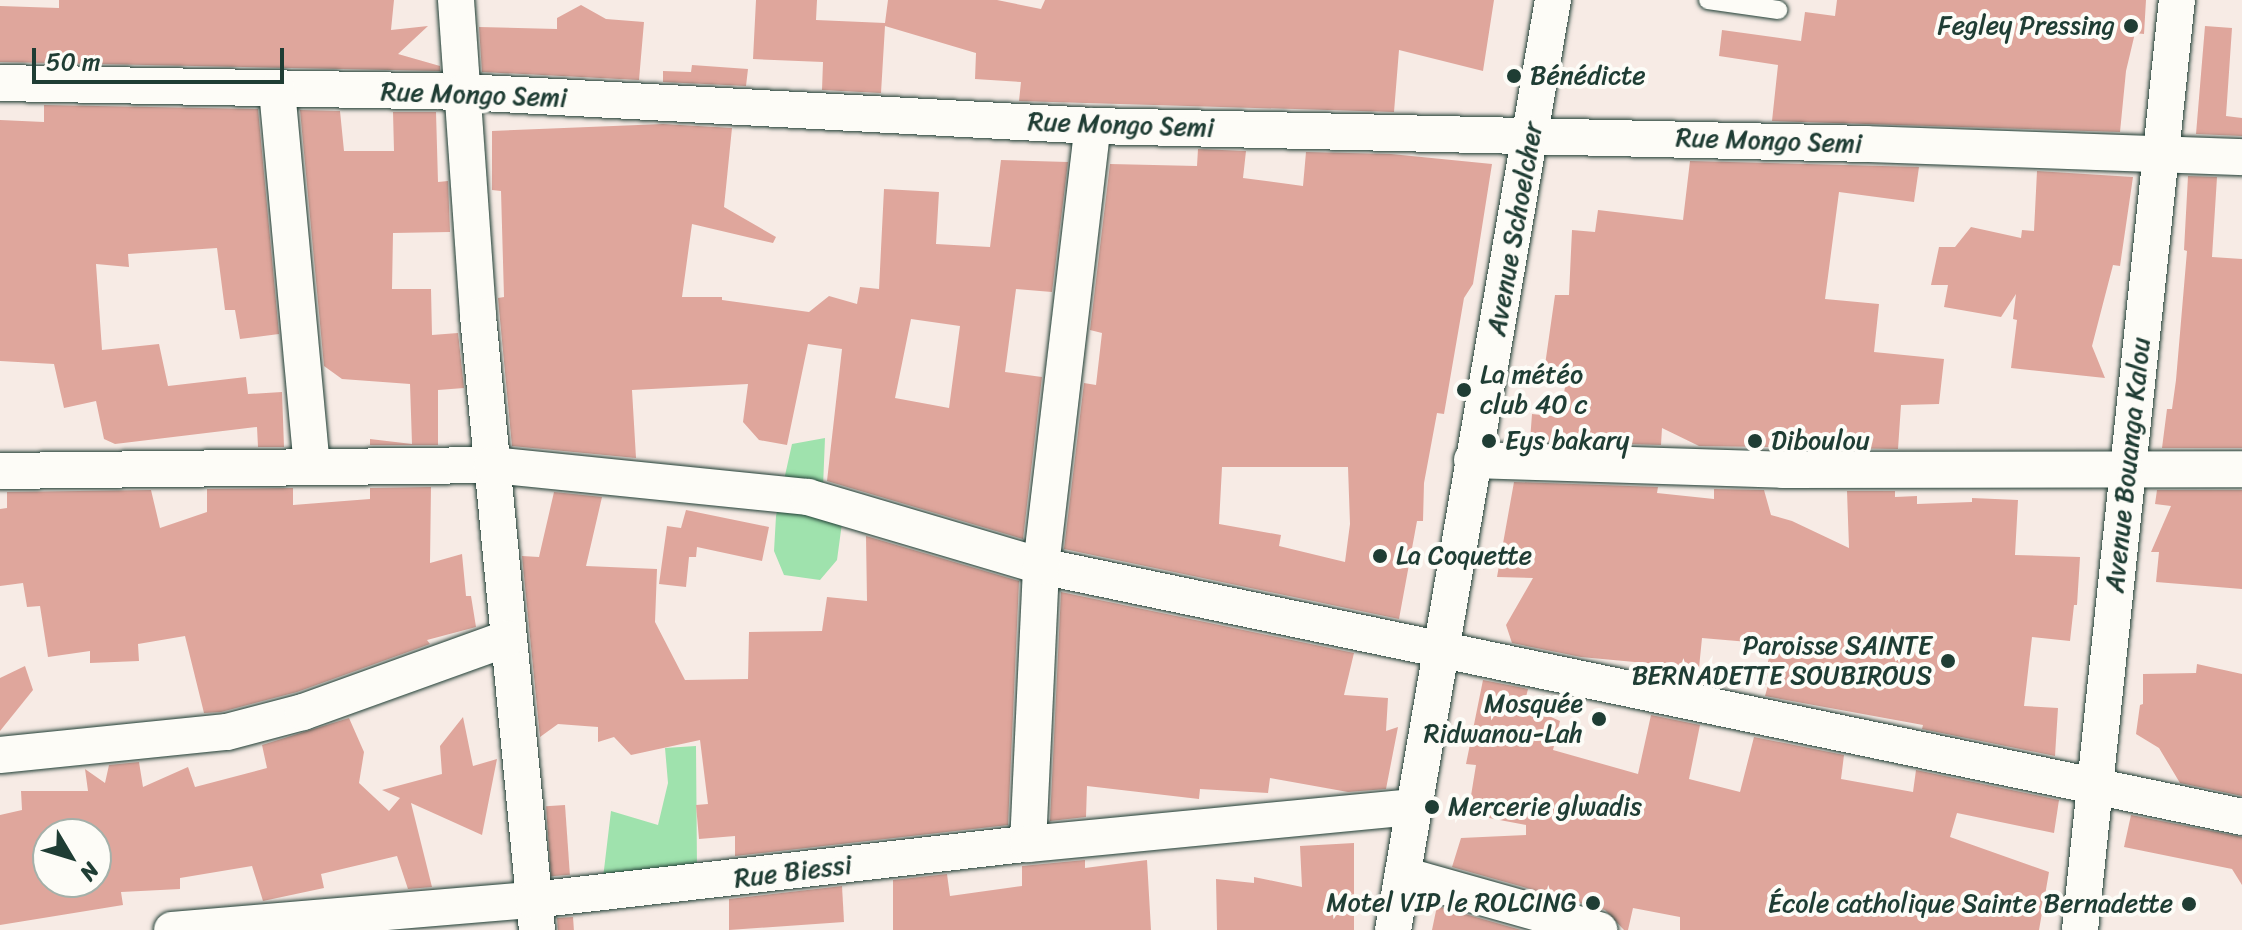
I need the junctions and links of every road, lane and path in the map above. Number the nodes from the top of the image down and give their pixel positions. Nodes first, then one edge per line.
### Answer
1 (456, 0) edge
2 (1553, 0) edge
3 (1708, 0) edge
4 (2177, 0) edge
5 (1778, 10) dead end
6 (0, 83) edge
7 (277, 90) junction
8 (464, 92) junction
9 (1093, 126) junction
10 (1532, 135) junction
11 (2161, 155) junction
12 (2242, 157) edge
13 (1472, 460) junction
14 (492, 465) junction
15 (312, 466) junction
16 (2128, 469) junction
17 (2242, 469) edge
18 (0, 471) edge
19 (1041, 566) junction
20 (506, 639) junction
21 (1440, 652) junction
22 (0, 755) edge
23 (2095, 786) junction
24 (1414, 807) junction
25 (2242, 817) edge
26 (1028, 844) junction
27 (1403, 875) junction
28 (535, 915) edge
29 (172, 930) edge
30 (1393, 930) edge
31 (1599, 930) edge
32 (2080, 930) edge

1 - 8 street
2 - 10 street, Avenue Schoelcher
3 - 5 lane
4 - 11 street, Avenue Bouanga Kalou
6 - 7 street, Rue Mongo Semi
7 - 8 street, Rue Mongo Semi
7 - 15 street
8 - 9 street, Rue Mongo Semi
8 - 14 street
9 - 10 street, Rue Mongo Semi
9 - 19 street
10 - 11 street, Rue Mongo Semi
10 - 13 street, Avenue Schoelcher
11 - 12 street, Rue Mongo Semi
11 - 16 street, Avenue Bouanga Kalou
13 - 16 street
13 - 21 street, Avenue Schoelcher
14 - 15 street
14 - 19 street
14 - 20 street
15 - 18 street
16 - 17 street
16 - 23 street, Avenue Bouanga Kalou
19 - 21 street
19 - 26 street
20 - 22 street
20 - 28 street
21 - 23 street
21 - 24 street, Avenue Schoelcher
23 - 25 street
23 - 32 street, Avenue Bouanga Kalou
24 - 26 street, Rue Biessi
24 - 27 street, Avenue Schoelcher
26 - 28 street, Rue Biessi
27 - 30 street, Avenue Schoelcher
27 - 31 street
28 - 29 street, Rue Biessi

